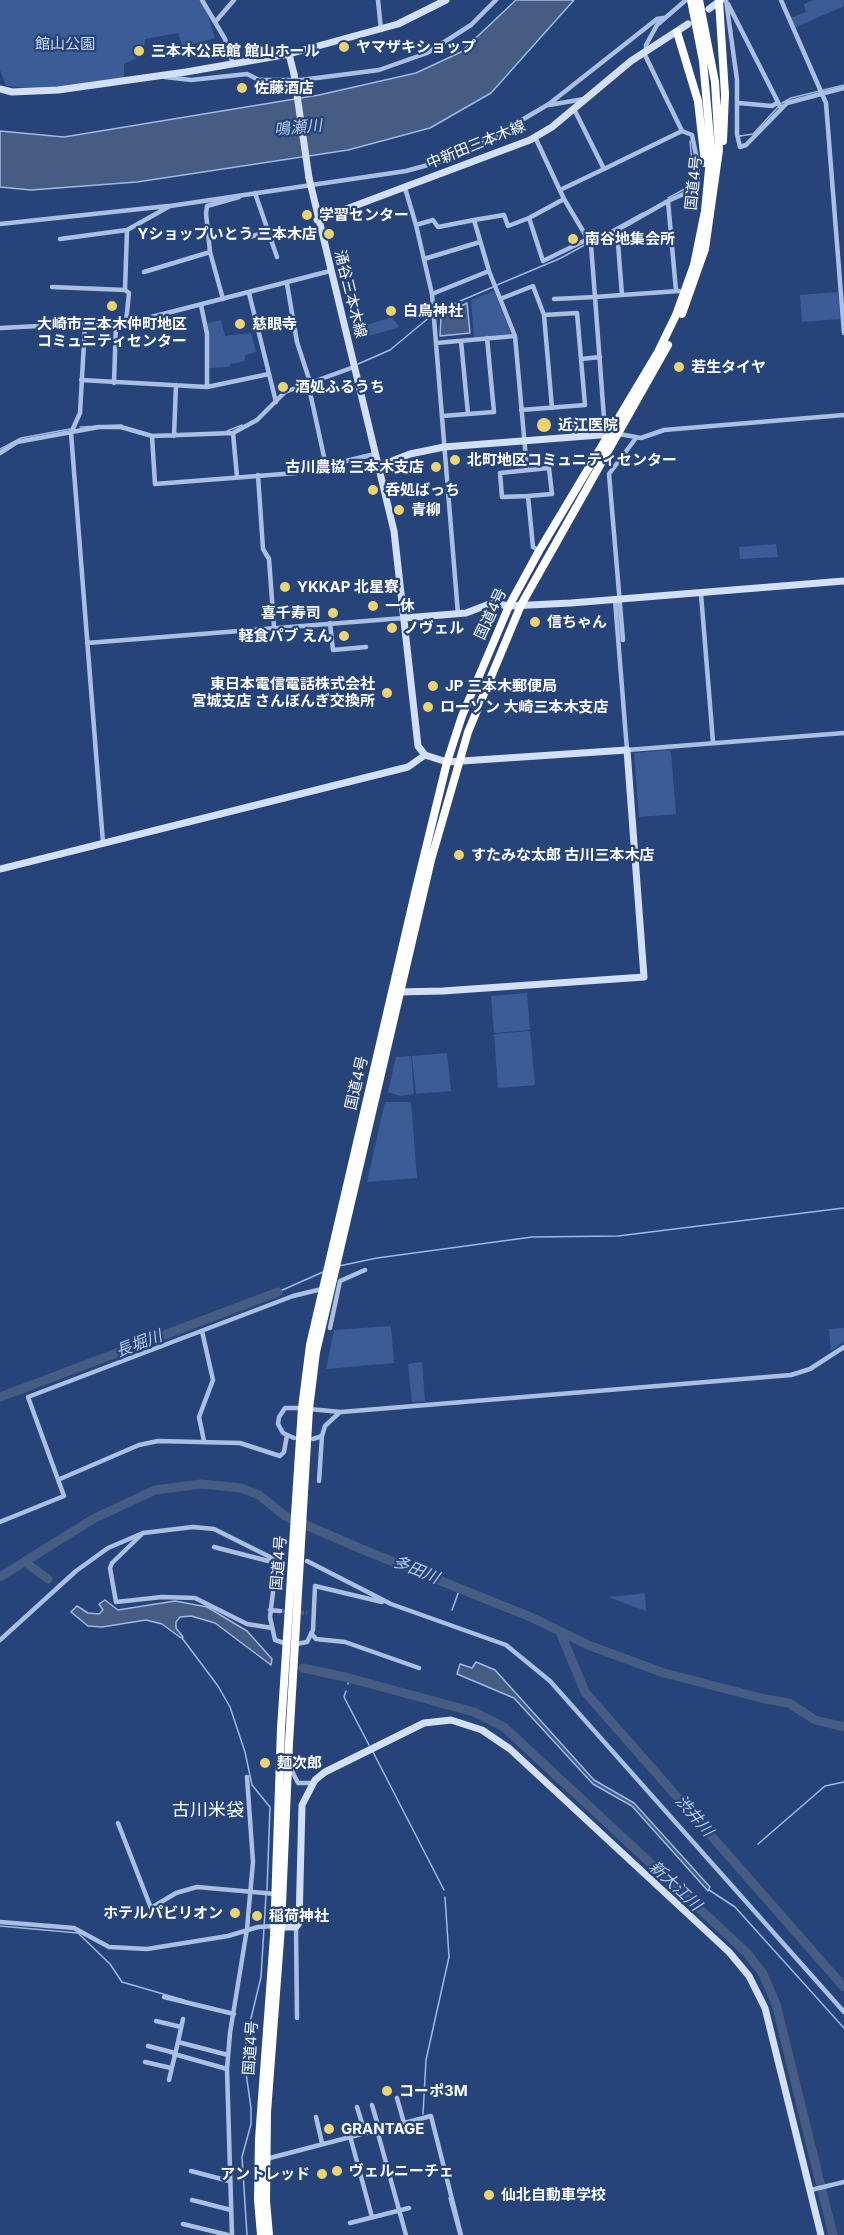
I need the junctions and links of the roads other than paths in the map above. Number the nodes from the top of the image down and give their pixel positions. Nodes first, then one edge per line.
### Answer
1 (202, 0) edge
2 (234, 0) edge
3 (378, 0) edge
4 (446, 0) edge
5 (496, 0) edge
6 (686, 0) edge
7 (690, 0) edge
8 (699, 0) edge
9 (781, 0) edge
10 (723, 1) edge
11 (709, 9) dead end
12 (663, 18) junction
13 (216, 21) junction
14 (687, 24) dead end
15 (381, 30) junction
16 (677, 32) junction
17 (645, 52) junction
18 (289, 54) junction
19 (232, 64) junction
20 (156, 76) junction
21 (844, 88) edge
22 (0, 89) edge
23 (821, 92) junction
24 (584, 99) junction
25 (739, 103) junction
26 (546, 105) junction
27 (779, 105) junction
28 (574, 109) junction
29 (682, 131) junction
30 (700, 134) dead end
31 (692, 135) junction
32 (535, 137) junction
33 (604, 169) junction
34 (309, 182) junction
35 (405, 188) junction
36 (560, 190) junction
37 (255, 193) junction
38 (707, 193) junction
39 (241, 195) junction
40 (564, 199) junction
41 (668, 201) junction
42 (171, 206) junction
43 (529, 218) junction
44 (711, 219) junction
45 (317, 220) junction
46 (474, 220) junction
47 (0, 224) edge
48 (416, 225) junction
49 (127, 230) junction
50 (617, 230) junction
51 (270, 231) junction
52 (246, 238) dead end
53 (60, 239) dead end
54 (480, 242) junction
55 (589, 242) junction
56 (210, 252) junction
57 (277, 257) dead end
58 (424, 259) junction
59 (330, 271) junction
60 (489, 271) junction
61 (144, 272) dead end
62 (287, 284) junction
63 (52, 287) dead end
64 (125, 290) junction
65 (680, 292) junction
66 (249, 293) junction
67 (432, 294) junction
68 (622, 295) junction
69 (595, 297) junction
70 (223, 299) junction
71 (500, 299) junction
72 (554, 299) dead end
73 (201, 305) junction
74 (544, 315) junction
75 (126, 322) junction
76 (116, 323) junction
77 (85, 325) junction
78 (0, 328) edge
79 (844, 333) edge
80 (515, 336) junction
81 (487, 338) junction
82 (461, 341) junction
83 (436, 343) junction
84 (600, 357) junction
85 (581, 359) junction
86 (354, 367) junction
87 (269, 374) junction
88 (81, 380) junction
89 (309, 382) junction
90 (114, 383) junction
91 (176, 385) junction
92 (207, 387) junction
93 (276, 402) junction
94 (552, 408) junction
95 (521, 410) junction
96 (468, 414) junction
97 (844, 415) edge
98 (442, 416) junction
99 (71, 432) junction
100 (233, 433) junction
101 (614, 434) junction
102 (174, 435) junction
103 (152, 436) junction
104 (574, 436) junction
105 (636, 438) junction
106 (524, 440) junction
107 (444, 447) junction
108 (0, 453) edge
109 (375, 454) junction
110 (326, 466) junction
111 (378, 466) junction
112 (527, 470) junction
113 (258, 476) junction
114 (237, 477) junction
115 (528, 496) junction
116 (539, 551) junction
117 (844, 581) edge
118 (701, 594) junction
119 (618, 600) junction
120 (521, 605) junction
121 (509, 606) junction
122 (458, 614) junction
123 (405, 618) junction
124 (330, 623) junction
125 (274, 627) junction
126 (623, 640) dead end
127 (87, 643) junction
128 (366, 647) dead end
129 (844, 733) edge
130 (712, 742) junction
131 (627, 750) junction
132 (425, 755) junction
133 (447, 762) junction
134 (458, 762) junction
135 (103, 843) junction
136 (0, 869) edge
137 (396, 992) junction
138 (365, 1270) dead end
139 (329, 1288) junction
140 (330, 1328) dead end
141 (202, 1331) junction
142 (844, 1347) edge
143 (306, 1408) junction
144 (341, 1412) junction
145 (287, 1435) junction
146 (322, 1436) junction
147 (294, 1438) dead end
148 (313, 1439) dead end
149 (204, 1441) junction
150 (60, 1479) junction
151 (319, 1481) dead end
152 (0, 1522) edge
153 (143, 1533) junction
154 (214, 1547) dead end
155 (307, 1561) dead end
156 (276, 1563) junction
157 (391, 1604) junction
158 (270, 1610) junction
159 (280, 1611) tunnel mouth
160 (307, 1613) tunnel mouth
161 (315, 1613) junction
162 (272, 1628) junction
163 (311, 1633) junction
164 (0, 1640) edge
165 (292, 1644) junction
166 (419, 1668) dead end
167 (289, 1743) junction
168 (247, 1777) dead end
169 (313, 1783) junction
170 (118, 1823) dead end
171 (250, 1892) junction
172 (270, 1894) junction
173 (0, 1922) edge
174 (271, 1926) junction
175 (296, 1927) junction
176 (247, 1929) junction
177 (164, 1996) dead end
178 (844, 2012) edge
179 (234, 2014) junction
180 (297, 2018) dead end
181 (183, 2019) dead end
182 (156, 2020) dead end
183 (181, 2027) junction
184 (177, 2042) junction
185 (148, 2046) dead end
186 (174, 2054) junction
187 (228, 2055) junction
188 (145, 2062) dead end
189 (171, 2068) junction
190 (227, 2069) junction
191 (169, 2080) dead end
192 (397, 2097) dead end
193 (372, 2105) dead end
194 (357, 2107) dead end
195 (316, 2117) dead end
196 (404, 2123) junction
197 (378, 2130) junction
198 (365, 2133) junction
199 (350, 2136) junction
200 (322, 2144) junction
201 (266, 2159) junction
202 (191, 2170) dead end
203 (230, 2181) junction
204 (844, 2182) edge
205 (814, 2189) junction
206 (192, 2200) dead end
207 (409, 2208) dead end
208 (231, 2210) junction
209 (399, 2210) junction
210 (372, 2217) junction
211 (350, 2223) dead end
212 (183, 2224) dead end
213 (228, 2235) edge
214 (232, 2235) edge
215 (261, 2235) edge
216 (269, 2235) edge
217 (406, 2235) edge
218 (461, 2235) edge
219 (822, 2235) edge

1 - 13 street
2 - 13 street
3 - 15 street
4 - 15 street
5 - 20 street
6 - 12 street
7 - 38 highway, 国道4号
8 - 44 highway, 国道4号
9 - 23 street
10 - 11 street
10 - 25 street
10 - 27 street
10 - 44 highway
12 - 17 street
12 - 26 street
13 - 19 street
14 - 16 street, 中新田三本木線
15 - 18 street
16 - 17 street, 中新田三本木線
16 - 38 highway
17 - 24 street, 中新田三本木線
17 - 29 street
18 - 19 street
18 - 34 street, 涌谷三本木線, bridge
19 - 20 street
20 - 22 street
21 - 23 street
23 - 27 street
23 - 79 street
24 - 26 street
24 - 28 street, 中新田三本木線
25 - 27 street
25 - 27 street
26 - 34 street
28 - 32 street, 中新田三本木線
28 - 33 street
29 - 31 street
29 - 33 street
30 - 31 street
31 - 41 street
32 - 35 street, 中新田三本木線
32 - 36 street
33 - 36 street
34 - 37 street
34 - 45 street, 涌谷三本木線
35 - 45 street, 中新田三本木線
35 - 48 street
36 - 40 street
37 - 39 street
37 - 51 street
38 - 65 highway, 国道4号
39 - 42 street
39 - 56 street
40 - 43 street
40 - 55 street
41 - 50 street
41 - 65 street
42 - 47 street
42 - 49 street
43 - 46 street
43 - 55 street
44 - 101 highway, 国道4号
45 - 59 street, 涌谷三本木線
46 - 48 street
46 - 54 street
48 - 58 street
49 - 53 street
49 - 64 street
50 - 55 street
50 - 68 street
51 - 52 street
51 - 57 street
54 - 58 street
54 - 60 street
55 - 69 street
56 - 61 street
56 - 70 street
58 - 67 street
59 - 62 street
59 - 86 street, 涌谷三本木線
60 - 67 street
60 - 71 street
62 - 66 street
62 - 89 street
63 - 64 street
64 - 75 street
65 - 68 street
65 - 101 highway, 国道4号
66 - 70 street
66 - 87 street
67 - 83 street
68 - 69 street
69 - 72 street
69 - 84 street
70 - 73 street
71 - 74 street
71 - 80 street
73 - 75 street
73 - 92 street
74 - 85 street
74 - 94 street
75 - 76 street
76 - 77 street
76 - 90 street
77 - 78 street
77 - 88 street
80 - 81 street
80 - 95 street
81 - 82 street
81 - 96 street
82 - 83 street
82 - 96 street
83 - 98 street
84 - 85 street
84 - 104 street
85 - 94 street
86 - 89 street
86 - 109 street, 涌谷三本木線
87 - 92 street
87 - 93 street
88 - 90 street
88 - 99 street
89 - 93 street
89 - 110 street
90 - 91 street
91 - 92 street
91 - 102 street
93 - 100 street
94 - 95 street
95 - 106 street
96 - 98 street
97 - 105 street
98 - 107 street
99 - 103 street
99 - 108 street
99 - 127 street
100 - 102 street
100 - 114 street
101 - 104 street
101 - 105 street
101 - 116 highway, 国道4号
101 - 120 highway, 国道4号
102 - 103 street
103 - 114 street
104 - 106 street
105 - 119 street
106 - 107 street
106 - 112 street
107 - 111 street
107 - 122 street
109 - 110 street
109 - 111 street, 涌谷三本木線
110 - 113 street
111 - 123 street, 涌谷三本木線
112 - 115 street
112 - 115 street
113 - 114 street
113 - 125 street
115 - 116 street
116 - 121 highway, 国道4号
117 - 118 street
118 - 119 street
118 - 130 street
119 - 120 street
119 - 126 street
119 - 131 street
120 - 121 street
120 - 134 highway, 国道4号
121 - 122 street
121 - 133 highway, 国道4号
122 - 123 street
123 - 124 street
123 - 132 street, 涌谷三本木線
124 - 125 street
124 - 128 street
125 - 127 street
127 - 135 street
129 - 130 street
130 - 131 street
131 - 134 street
131 - 137 street
132 - 133 street
132 - 135 street
133 - 134 street
133 - 137 highway, 国道4号
134 - 137 highway, 国道4号
135 - 136 street
137 - 139 highway, 国道4号
138 - 139 street
139 - 140 street
139 - 141 street
139 - 143 highway, 国道4号
141 - 149 street
141 - 150 street
142 - 144 street
143 - 144 street
143 - 145 street
143 - 165 highway, 国道4号
144 - 146 street
145 - 147 street
145 - 149 street
146 - 148 street
146 - 151 street
149 - 150 street
150 - 152 street
153 - 156 street
153 - 162 street
153 - 164 street
154 - 156 street
155 - 157 street
156 - 158 street
157 - 161 street
157 - 178 street
158 - 159 street
158 - 162 street
160 - 161 street
161 - 163 street
162 - 165 street
163 - 165 street
163 - 166 street
165 - 167 highway, 国道4号
165 - 172 highway, 国道4号
167 - 169 street
167 - 174 highway, 国道4号
168 - 171 street
169 - 175 street
169 - 205 street
170 - 171 street
171 - 172 street
171 - 176 street
172 - 174 highway, 国道4号
173 - 176 street
174 - 175 street
174 - 176 street
174 - 201 highway, 国道4号
174 - 215 highway, 国道4号
175 - 180 street
176 - 179 street
177 - 179 street
179 - 187 street
181 - 183 street
182 - 183 street
183 - 184 street
184 - 186 street
184 - 187 street
185 - 186 street
186 - 189 street
186 - 190 street
187 - 190 street
188 - 189 street
189 - 191 street
190 - 203 street
192 - 196 street
193 - 197 street
194 - 198 street
195 - 200 street
196 - 197 street
196 - 218 street
197 - 198 street
197 - 209 street
198 - 199 street
199 - 200 street
199 - 210 street
200 - 201 street
201 - 216 highway, 国道4号
202 - 203 street
203 - 208 street
204 - 205 street
205 - 219 street
206 - 208 street
207 - 209 street
208 - 214 street
209 - 210 street
209 - 217 street
210 - 211 street
212 - 213 street

